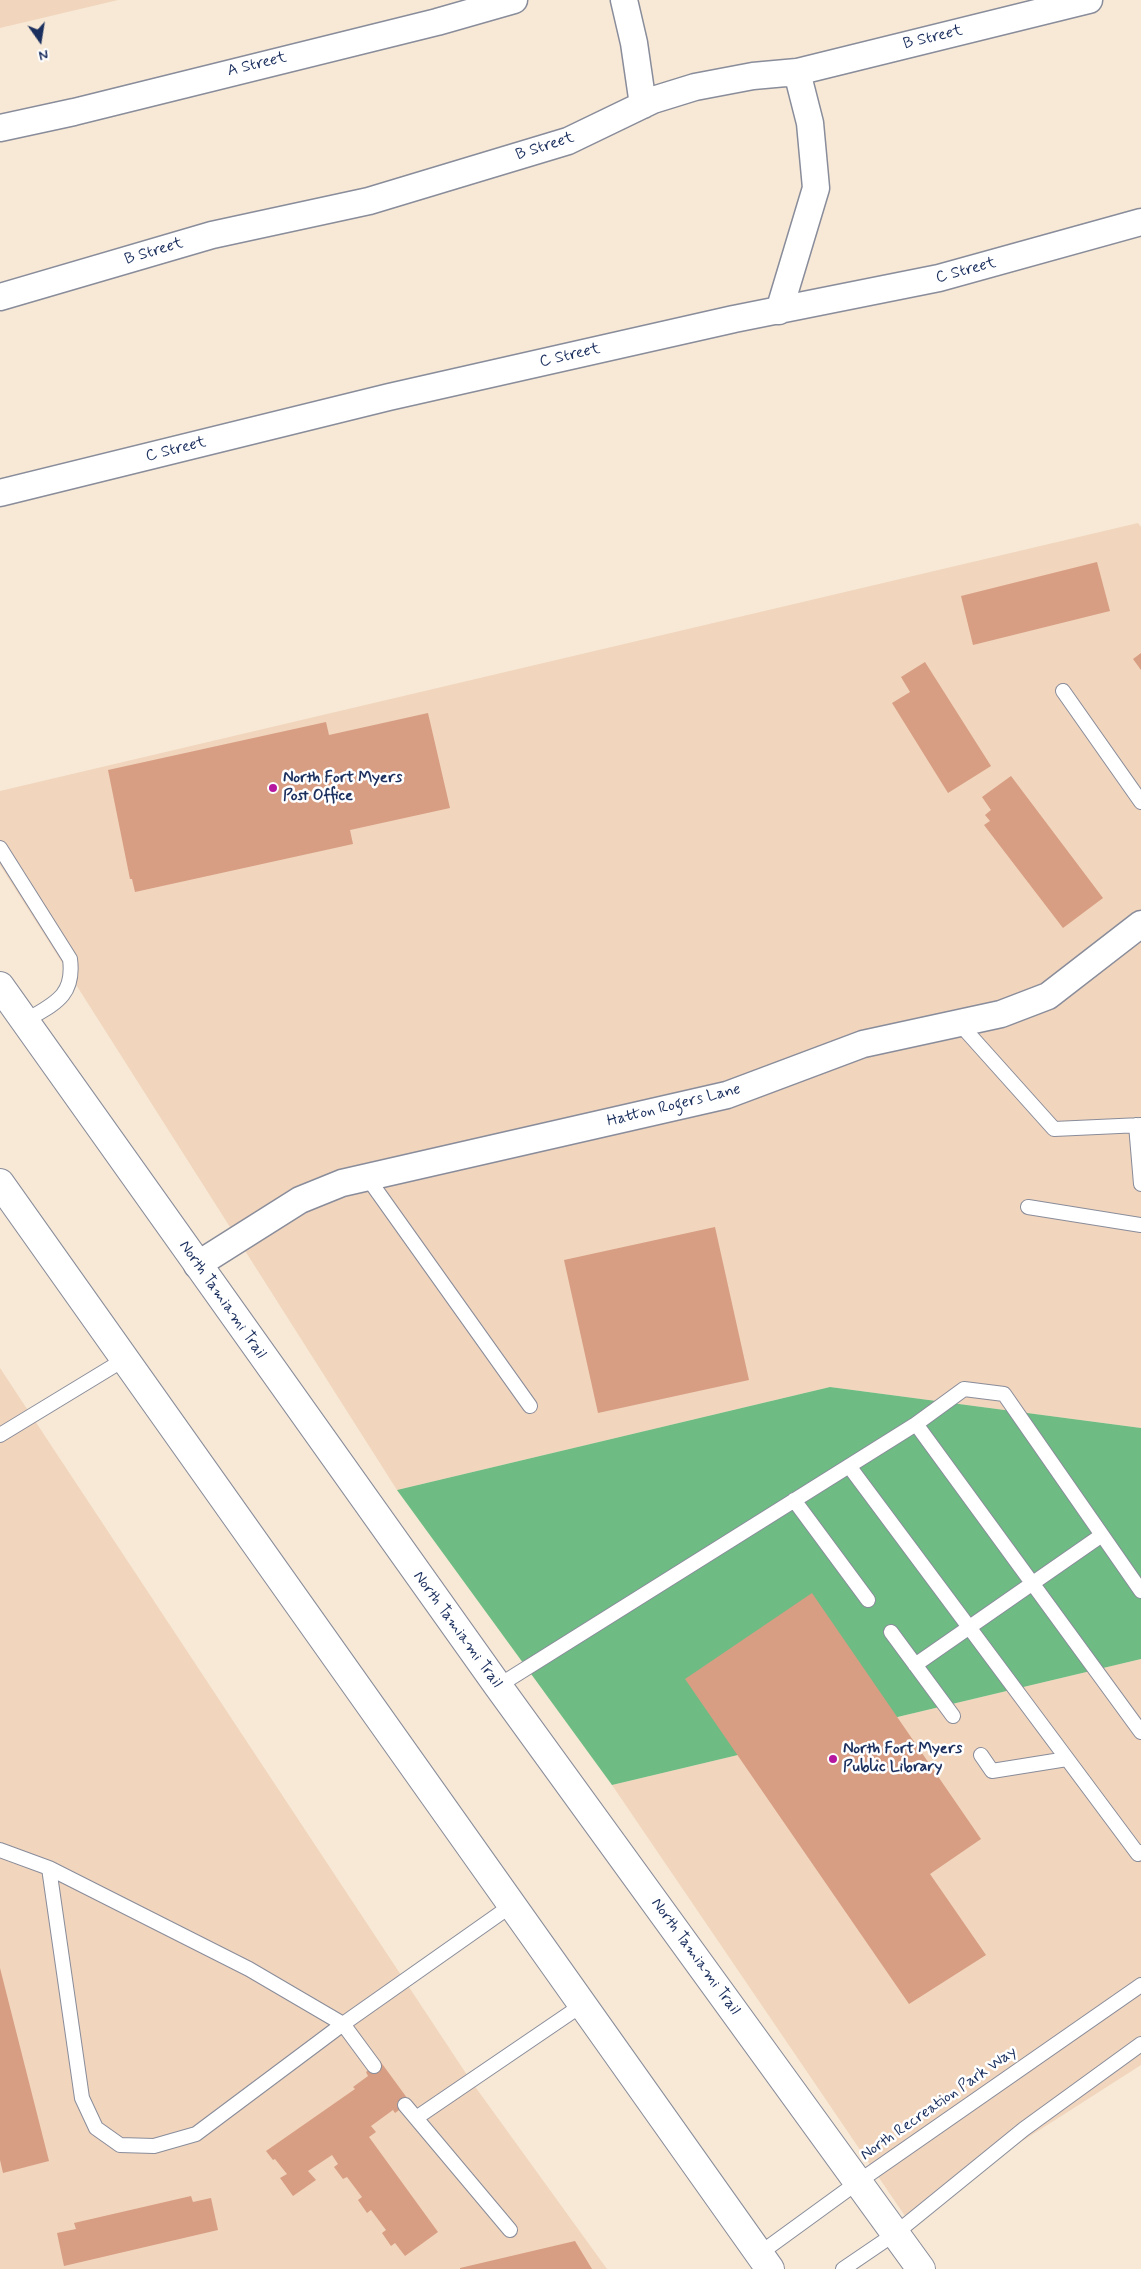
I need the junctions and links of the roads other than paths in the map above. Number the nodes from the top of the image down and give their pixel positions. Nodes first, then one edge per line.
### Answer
1 (514, 0) edge
2 (624, 0) edge
3 (1089, 0) edge
4 (797, 72) junction
5 (642, 105) junction
6 (0, 128) edge
7 (1141, 222) edge
8 (0, 297) edge
9 (779, 311) junction
10 (0, 493) edge
11 (1063, 691) dead end
12 (1141, 802) edge
13 (0, 848) edge
14 (1141, 924) edge
15 (0, 986) edge
16 (25, 1021) junction
17 (959, 1023) junction
18 (1138, 1125) edge
19 (368, 1177) junction
20 (0, 1183) edge
21 (1141, 1184) edge
22 (1028, 1207) dead end
23 (1141, 1225) edge
24 (197, 1265) junction
25 (125, 1359) junction
26 (530, 1406) dead end
27 (916, 1424) junction
28 (0, 1435) edge
29 (849, 1466) junction
30 (794, 1500) junction
31 (1102, 1534) junction
32 (1032, 1583) junction
33 (1141, 1591) edge
34 (868, 1600) dead end
35 (969, 1626) junction
36 (891, 1632) dead end
37 (915, 1666) junction
38 (498, 1686) junction
39 (952, 1716) dead end
40 (1141, 1732) edge
41 (981, 1755) dead end
42 (1067, 1759) junction
43 (0, 1850) edge
44 (1141, 1852) edge
45 (50, 1868) junction
46 (512, 1905) junction
47 (1141, 1985) edge
48 (582, 2005) junction
49 (343, 2024) junction
50 (1141, 2044) edge
51 (374, 2066) dead end
52 (405, 2105) dead end
53 (416, 2118) junction
54 (858, 2182) junction
55 (510, 2230) dead end
56 (896, 2233) junction
57 (764, 2262) edge
58 (843, 2269) edge
59 (921, 2269) edge

1 - 6 street, A Street
2 - 5 street
3 - 4 street, B Street
4 - 5 street, B Street
4 - 9 street
5 - 8 street, B Street
7 - 9 street, C Street
9 - 10 street, C Street
11 - 12 lane
13 - 16 lane
14 - 17 street, Hatton Rogers Lane
15 - 16 main road, North Tamiami Trail
16 - 24 main road, North Tamiami Trail
17 - 18 lane
17 - 19 street, Hatton Rogers Lane
18 - 21 lane
19 - 24 street, Hatton Rogers Lane
19 - 26 lane
20 - 25 main road
22 - 23 lane
24 - 38 main road, North Tamiami Trail
25 - 28 lane
25 - 46 main road
27 - 29 lane
27 - 31 lane
27 - 32 lane
29 - 30 lane
29 - 35 lane
30 - 34 lane
30 - 38 lane
31 - 32 lane
31 - 33 lane
32 - 35 lane
32 - 40 lane
35 - 37 lane
35 - 42 lane
36 - 37 lane
37 - 39 lane
38 - 54 main road, North Tamiami Trail
41 - 42 lane
42 - 44 lane
43 - 45 lane
45 - 49 lane
45 - 49 lane
46 - 48 main road
46 - 49 lane
47 - 54 lane, North Recreation Park Way
48 - 53 lane
48 - 57 main road
49 - 51 lane
50 - 56 lane
52 - 53 lane
53 - 55 lane
54 - 56 main road, North Tamiami Trail
54 - 57 lane, North Recreation Park Way
56 - 58 lane
56 - 59 main road, North Tamiami Trail

